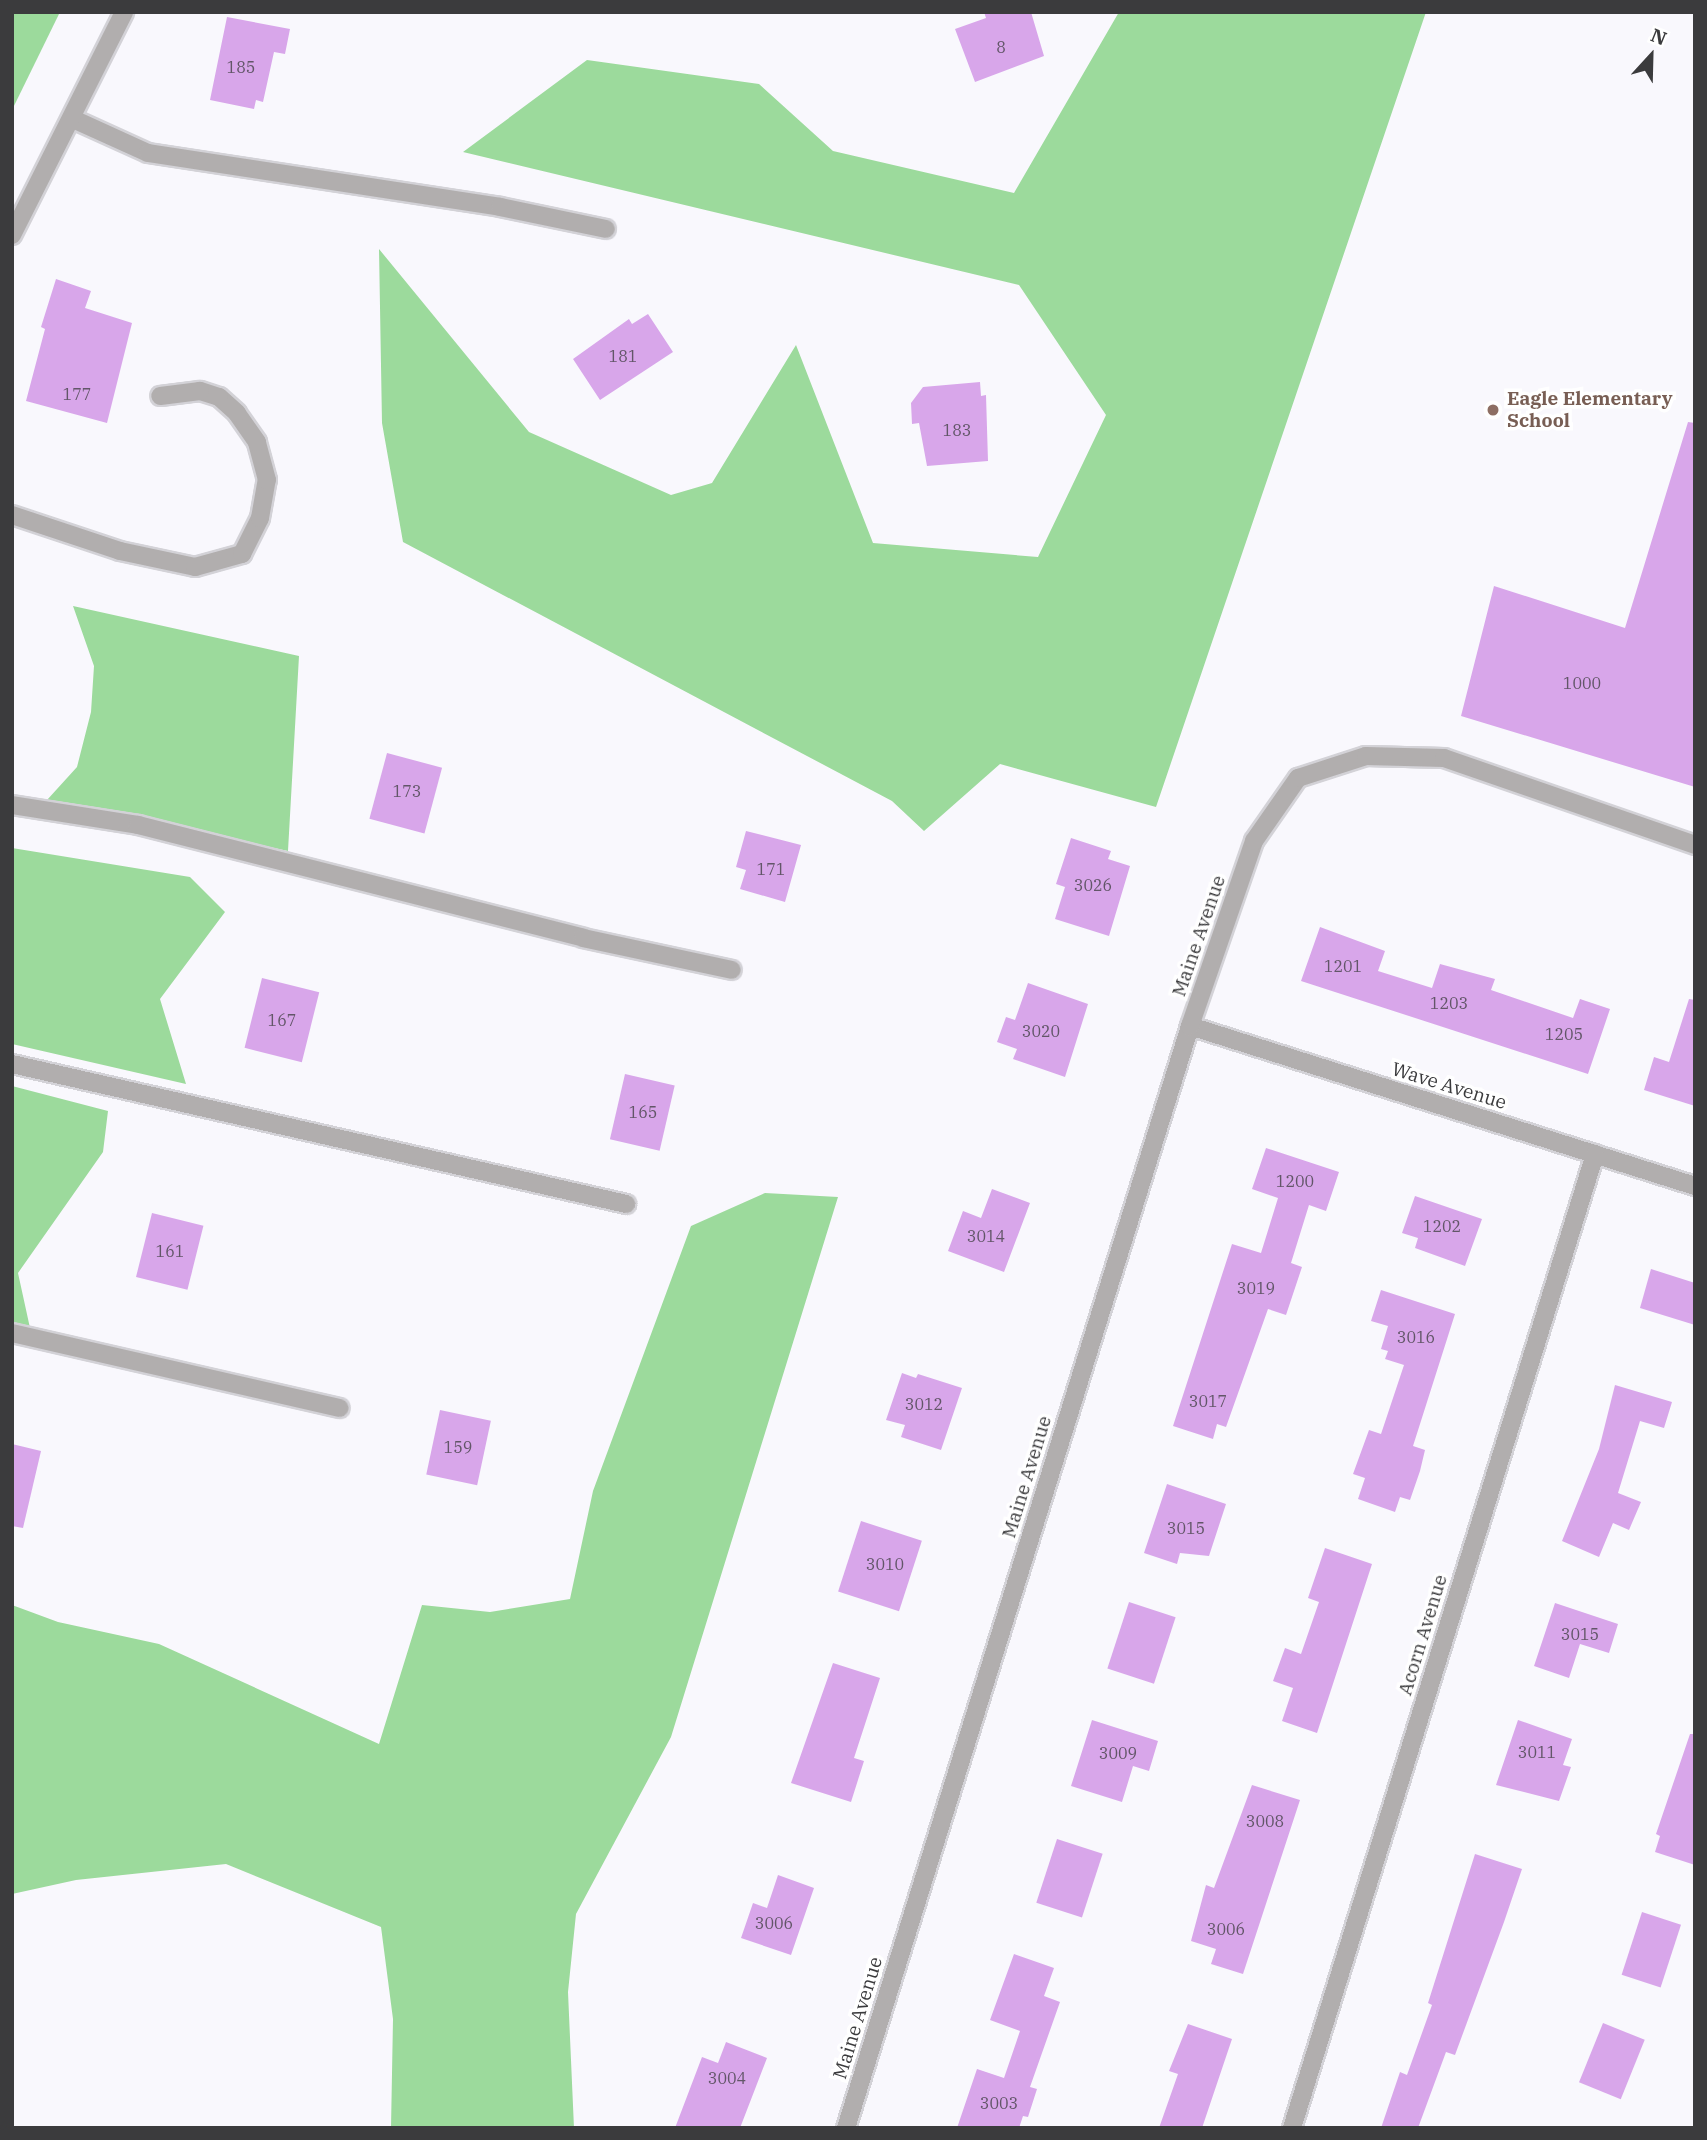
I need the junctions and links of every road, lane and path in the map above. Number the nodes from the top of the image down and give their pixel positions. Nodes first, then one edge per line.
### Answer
1 (124, 12) edge
2 (73, 118) junction
3 (606, 229) dead end
4 (12, 235) edge
5 (160, 396) dead end
6 (12, 515) edge
7 (12, 805) edge
8 (1695, 845) edge
9 (732, 970) dead end
10 (1190, 1026) junction
11 (12, 1064) edge
12 (1595, 1154) junction
13 (1695, 1186) edge
14 (626, 1203) dead end
15 (12, 1333) edge
16 (340, 1408) dead end
17 (846, 2128) edge
18 (1292, 2128) edge

1 - 2 street
2 - 3 street
2 - 4 street
5 - 6 street
7 - 9 street
8 - 10 street, Maine Avenue
10 - 12 street, Wave Avenue
10 - 17 street, Maine Avenue
11 - 14 street
12 - 13 street, Wave Avenue
12 - 18 street, Acorn Avenue
15 - 16 street

